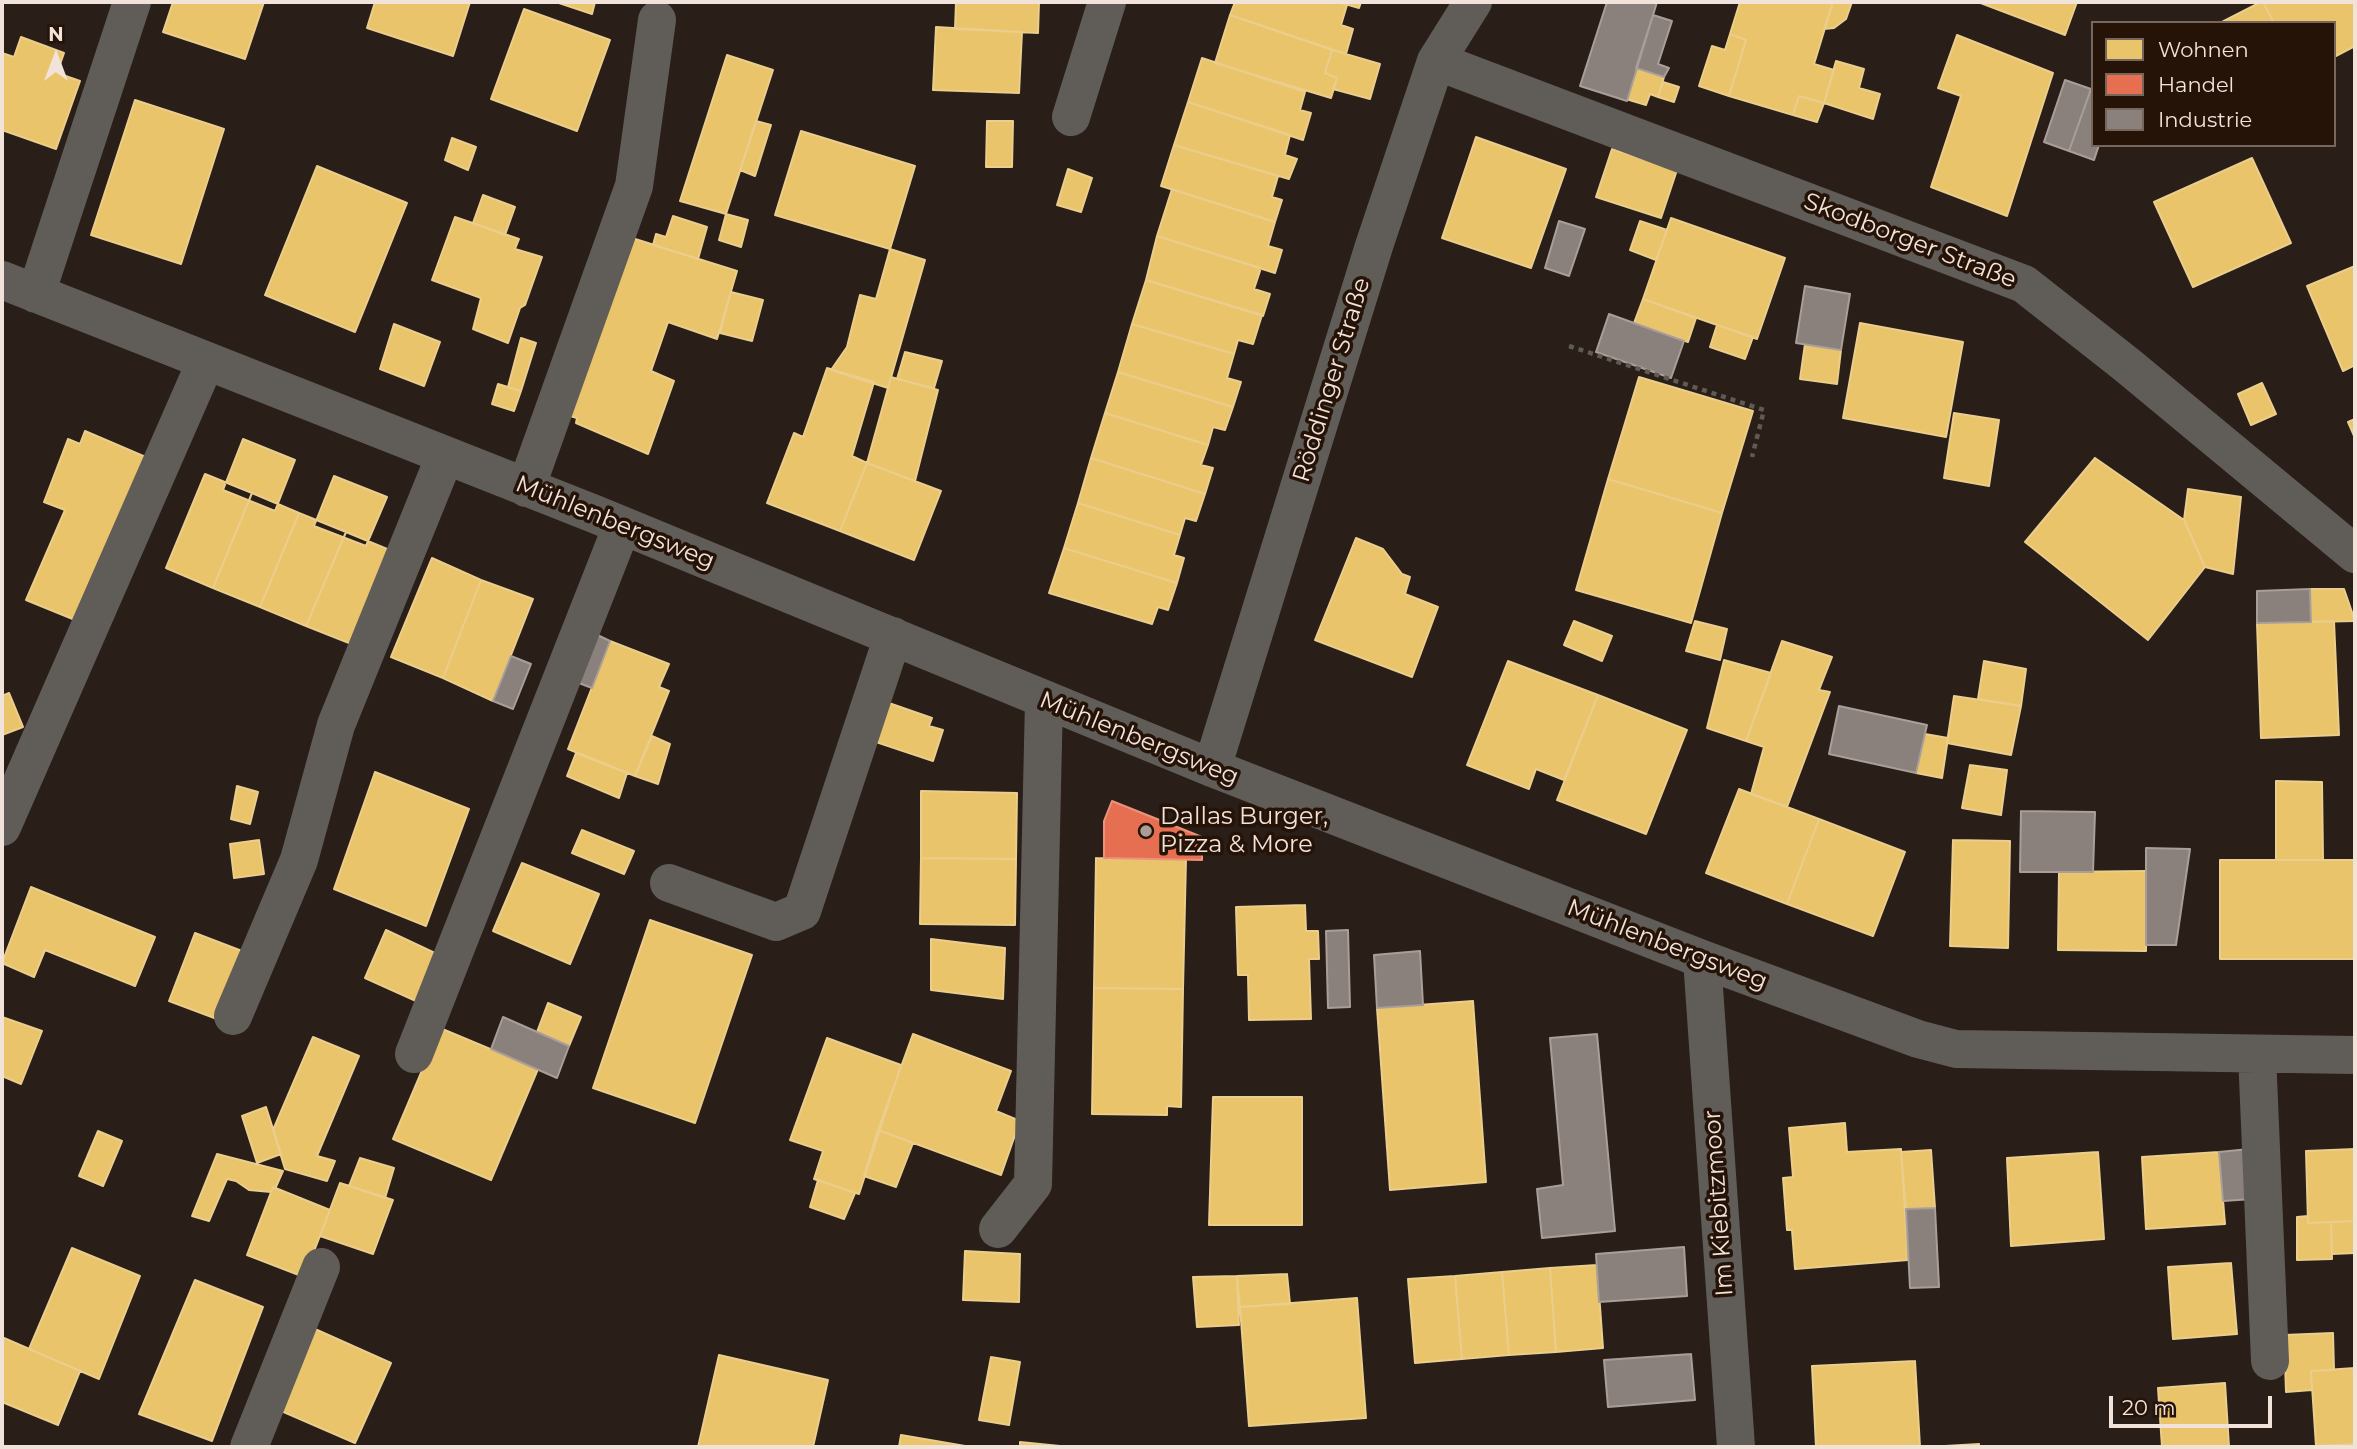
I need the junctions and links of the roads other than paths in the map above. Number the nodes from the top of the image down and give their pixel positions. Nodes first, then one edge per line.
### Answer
1 (132, 2) edge
2 (1107, 2) edge
3 (1474, 2) edge
4 (657, 20) dead end
5 (1436, 61) junction
6 (1072, 117) dead end
7 (19, 287) edge
8 (206, 361) junction
9 (445, 456) junction
10 (526, 488) junction
11 (622, 526) junction
12 (2355, 554) edge
13 (893, 636) junction
14 (1044, 700) junction
15 (1212, 768) junction
16 (2, 827) edge
17 (669, 883) dead end
18 (1702, 960) junction
19 (233, 1016) dead end
20 (414, 1054) dead end
21 (2257, 1054) junction
22 (2355, 1055) edge
23 (998, 1229) dead end
24 (321, 1267) dead end
25 (2270, 1361) dead end
26 (249, 1447) edge
27 (1736, 1447) edge

1 - 7 street, Mühlenbergsweg
2 - 6 street
3 - 5 street, Röddinger Straße
4 - 10 street
5 - 12 street, Skodborger Straße
5 - 15 street, Röddinger Straße
7 - 8 street, Mühlenbergsweg
8 - 9 street, Mühlenbergsweg
8 - 16 street
9 - 10 street, Mühlenbergsweg
9 - 19 street
10 - 11 street, Mühlenbergsweg
11 - 13 street, Mühlenbergsweg
11 - 20 street
13 - 14 street, Mühlenbergsweg
13 - 17 street
14 - 15 street, Mühlenbergsweg
14 - 23 street
15 - 18 street, Mühlenbergsweg
18 - 21 street, Mühlenbergsweg
18 - 27 street, Im Kiebitzmoor
21 - 22 street, Mühlenbergsweg
21 - 25 street
24 - 26 street

